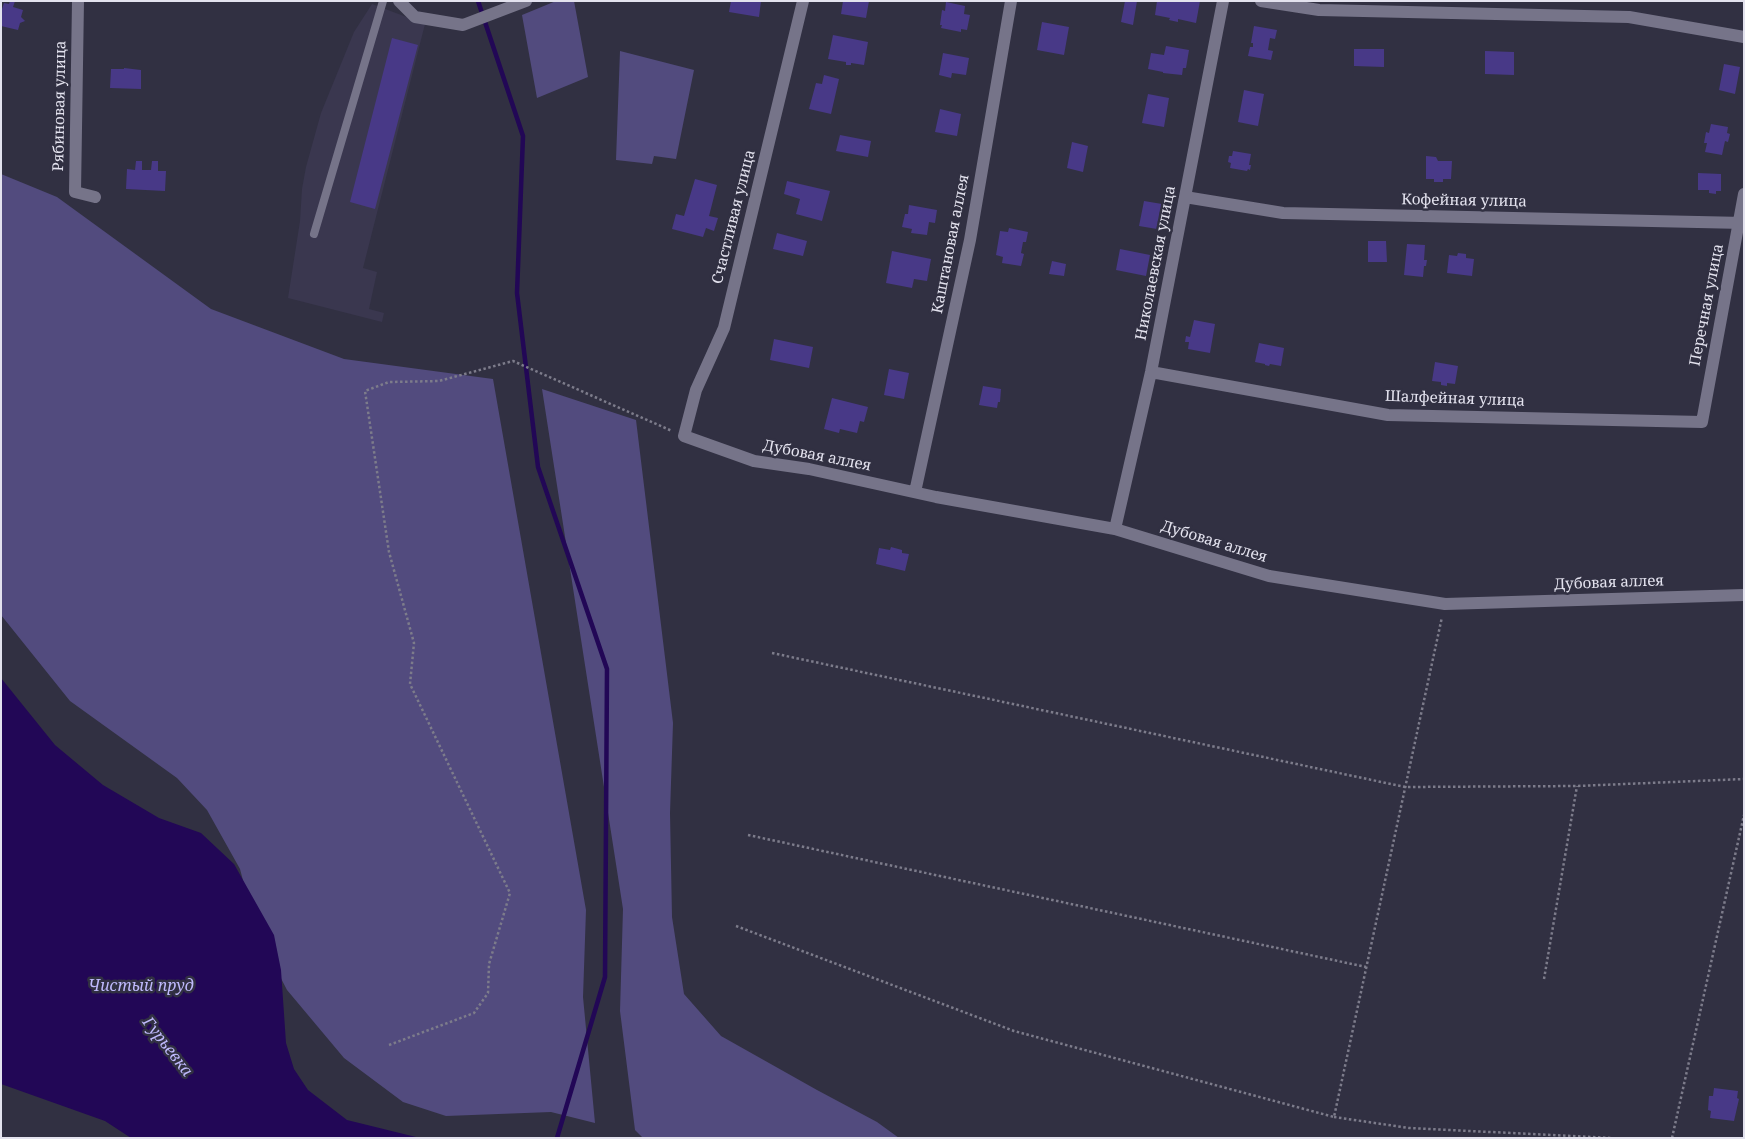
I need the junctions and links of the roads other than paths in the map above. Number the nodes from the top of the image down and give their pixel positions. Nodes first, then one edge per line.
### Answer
1 (78, 1) edge
2 (383, 1) edge
3 (399, 1) edge
4 (526, 1) edge
5 (803, 1) edge
6 (1011, 1) edge
7 (1223, 1) edge
8 (1261, 1) edge
9 (1744, 36) edge
10 (1744, 194) edge
11 (95, 197) dead end
12 (1185, 197) junction
13 (1741, 223) edge
14 (314, 234) dead end
15 (1151, 372) junction
16 (1702, 422) joint
17 (684, 436) joint
18 (915, 492) junction
19 (1115, 529) junction
20 (1744, 595) edge

1 - 11 street, Рябиновая улица
2 - 14 lane
3 - 4 street
5 - 17 street, Счастливая улица
6 - 18 street, Каштановая аллея
7 - 12 street, Николаевская улица
8 - 9 street
10 - 13 street, Перечная улица
12 - 13 street, Кофейная улица
12 - 15 street, Николаевская улица
13 - 16 street, Перечная улица
15 - 16 street, Шалфейная улица
15 - 19 street, Николаевская улица
17 - 18 street, Дубовая аллея
18 - 19 street, Дубовая аллея
19 - 20 street, Дубовая аллея

